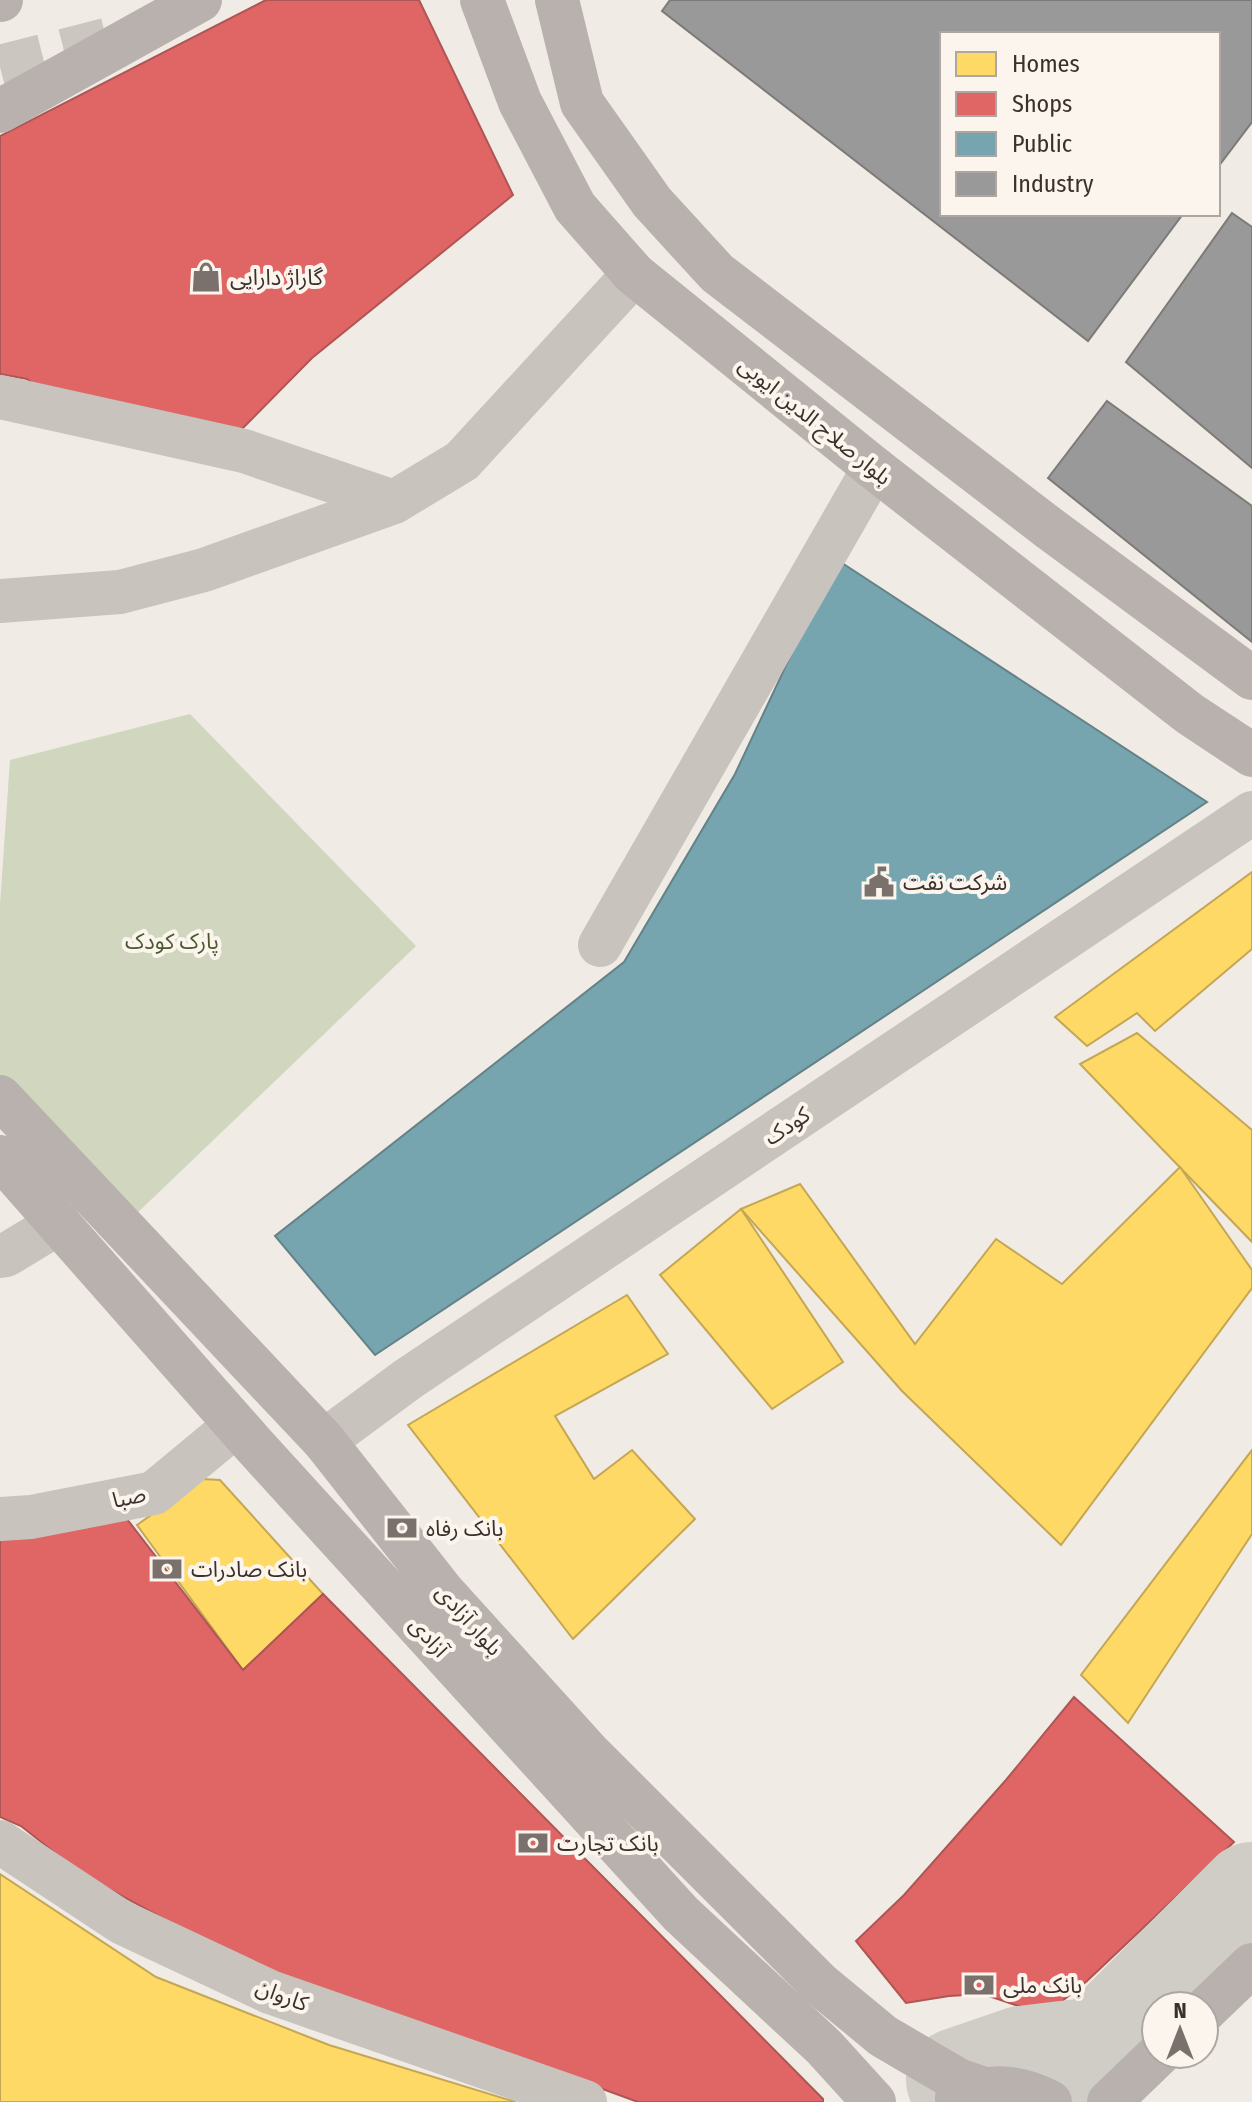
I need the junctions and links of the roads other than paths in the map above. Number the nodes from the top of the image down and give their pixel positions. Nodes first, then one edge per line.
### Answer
1 (200, 0) edge
2 (482, 0) edge
3 (557, 0) edge
4 (0, 111) edge
5 (634, 274) junction
6 (0, 397) edge
7 (874, 468) junction
8 (394, 502) junction
9 (0, 601) edge
10 (1252, 678) edge
11 (1252, 755) edge
12 (1252, 813) edge
13 (600, 945) dead end
14 (0, 1097) edge
15 (0, 1157) edge
16 (59, 1223) junction
17 (0, 1256) edge
18 (236, 1425) junction
19 (324, 1441) junction
20 (0, 1519) edge
21 (0, 1842) edge
22 (1252, 1965) edge
23 (1220, 1996) edge
24 (1142, 2070) edge
25 (968, 2096) edge
26 (585, 2102) edge
27 (874, 2102) edge
28 (1050, 2102) edge
29 (1109, 2102) edge

1 - 4 main road
2 - 5 main road, بلوار صلاح الدین ایوبی
3 - 10 main road
5 - 7 main road, بلوار صلاح الدین ایوبی
5 - 8 street
6 - 8 street
7 - 11 main road, بلوار صلاح الدین ایوبی
7 - 13 street
8 - 9 street
12 - 19 street, کودک
14 - 19 main road, بلوار آزادی
15 - 16 main road, آزادی
16 - 17 street
16 - 18 main road, آزادی
18 - 20 street, صبا
18 - 27 main road, آزادی
19 - 25 main road, بلوار آزادی
21 - 26 street, کاروان
22 - 23 main road
24 - 29 main road
25 - 28 main road

